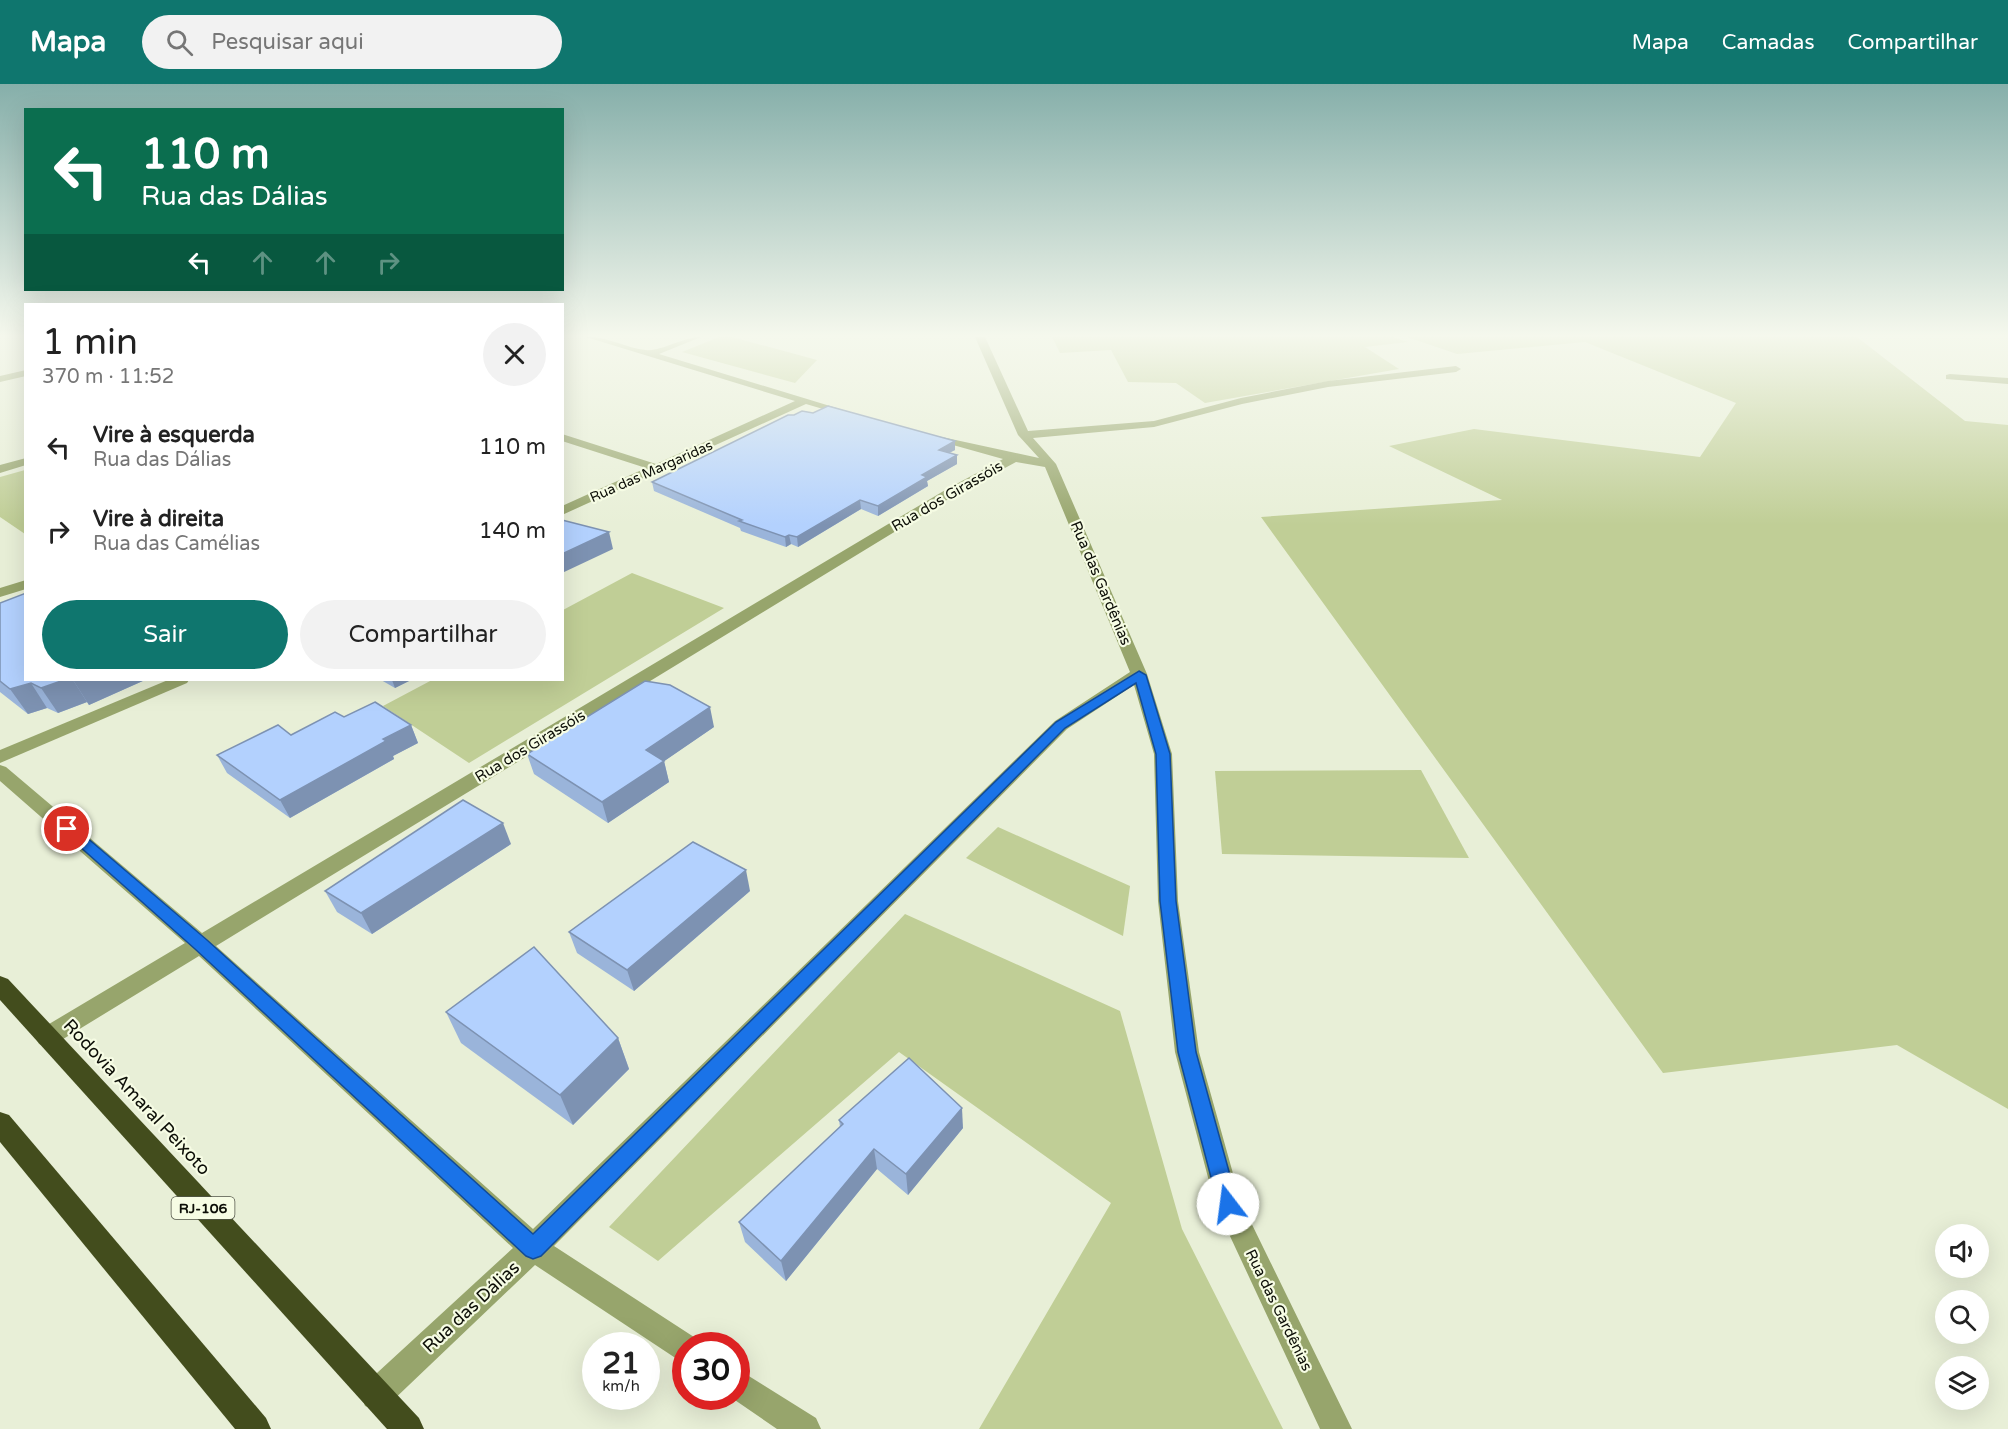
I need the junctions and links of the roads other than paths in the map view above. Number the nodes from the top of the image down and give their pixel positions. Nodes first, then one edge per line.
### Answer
1 (800, 400) edge
2 (1008, 400) edge
3 (1247, 400) edge
4 (804, 401) junction
5 (859, 416) edge
6 (926, 434) edge
7 (1023, 435) junction
8 (564, 438) edge
9 (1014, 458) junction
10 (24, 462) edge
11 (1050, 464) junction
12 (658, 468) junction
13 (0, 469) edge
14 (564, 510) edge
15 (24, 585) edge
16 (0, 593) edge
17 (1139, 675) junction
18 (179, 681) edge
19 (0, 757) edge
20 (0, 771) edge
21 (201, 945) junction
22 (0, 986) edge
23 (47, 1037) junction
24 (2, 1128) edge
25 (533, 1248) junction
26 (672, 1341) edge
27 (750, 1392) edge
28 (376, 1395) junction
29 (255, 1429) edge
30 (408, 1429) edge
31 (805, 1429) edge
32 (1336, 1429) edge

1 - 4 street
2 - 7 street, Rua das Gardênias
3 - 7 street
4 - 5 street
4 - 12 street, Rua das Margaridas
6 - 9 street
7 - 11 street, Rua das Gardênias
8 - 12 street
9 - 11 street
9 - 21 street, Rua dos Girassóis
10 - 13 street
11 - 17 street, Rua das Gardênias
12 - 14 street, Rua das Margaridas
15 - 16 street
17 - 25 street, Rua das Dálias
17 - 32 street, Rua das Gardênias
18 - 19 street
20 - 21 street
21 - 23 street, Rua dos Girassóis
21 - 25 street
22 - 23 highway, Rodovia Amaral Peixoto / RJ-106
23 - 28 highway, Rodovia Amaral Peixoto / RJ-106
24 - 29 highway
25 - 26 street
25 - 28 street, Rua das Dálias
27 - 31 street
28 - 30 highway, Rodovia Amaral Peixoto / RJ-106

